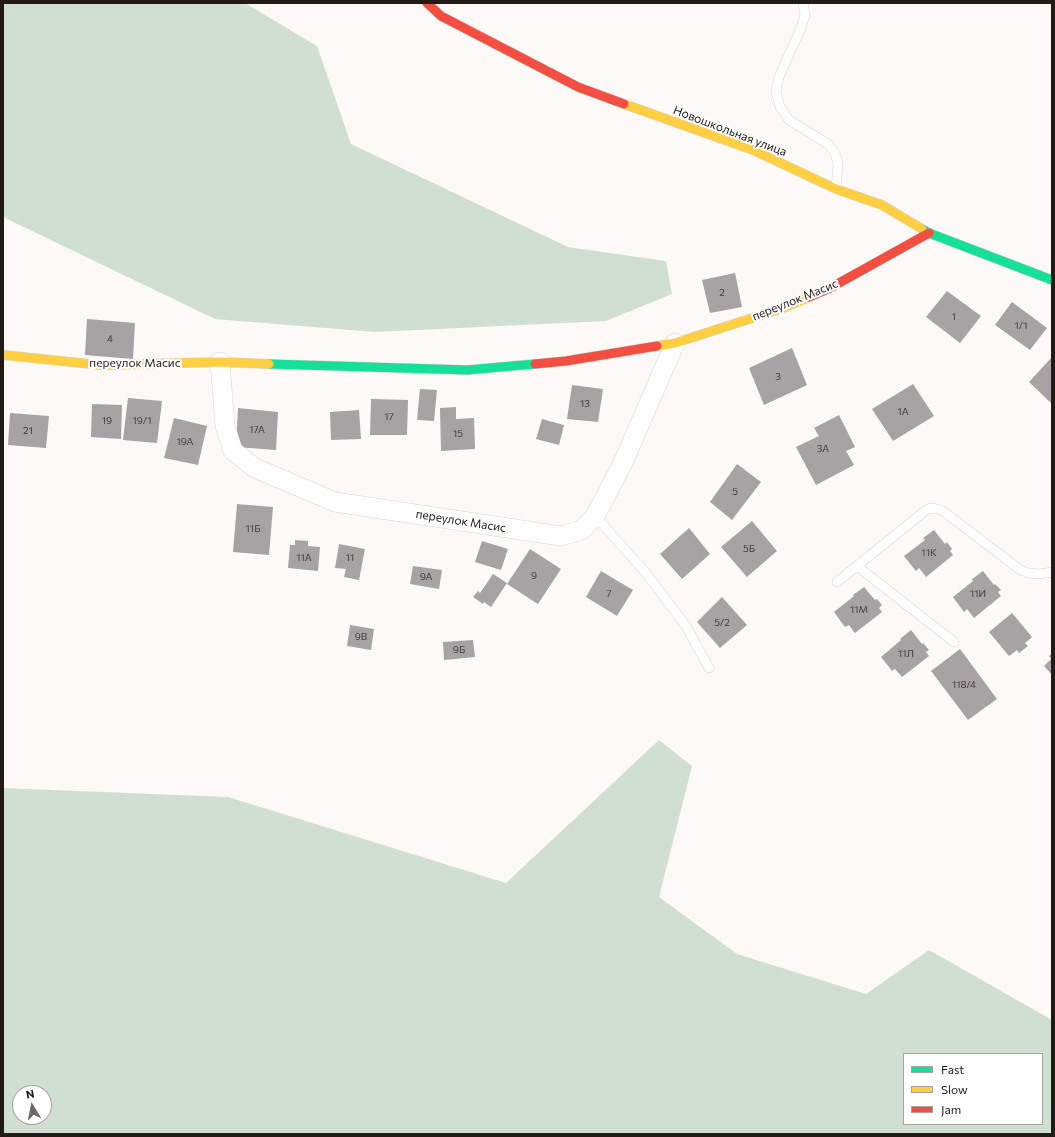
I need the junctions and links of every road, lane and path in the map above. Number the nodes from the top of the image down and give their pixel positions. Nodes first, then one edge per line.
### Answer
1 (427, 3) edge
2 (803, 3) edge
3 (836, 189) junction
4 (929, 233) junction
5 (1052, 280) edge
6 (675, 343) junction
7 (3, 355) edge
8 (220, 362) junction
9 (596, 516) junction
10 (857, 566) junction
11 (1052, 572) edge
12 (837, 582) dead end
13 (954, 642) dead end
14 (709, 668) dead end

1 - 3 street, Новошкольная улица
2 - 3 lane
3 - 4 street, Новошкольная улица
4 - 5 street, Новошкольная улица
4 - 6 street, переулок Масис
6 - 8 street, переулок Масис
6 - 9 street, переулок Масис
7 - 8 street, переулок Масис
8 - 9 street, переулок Масис
9 - 14 lane
10 - 11 lane
10 - 12 lane
10 - 13 lane

